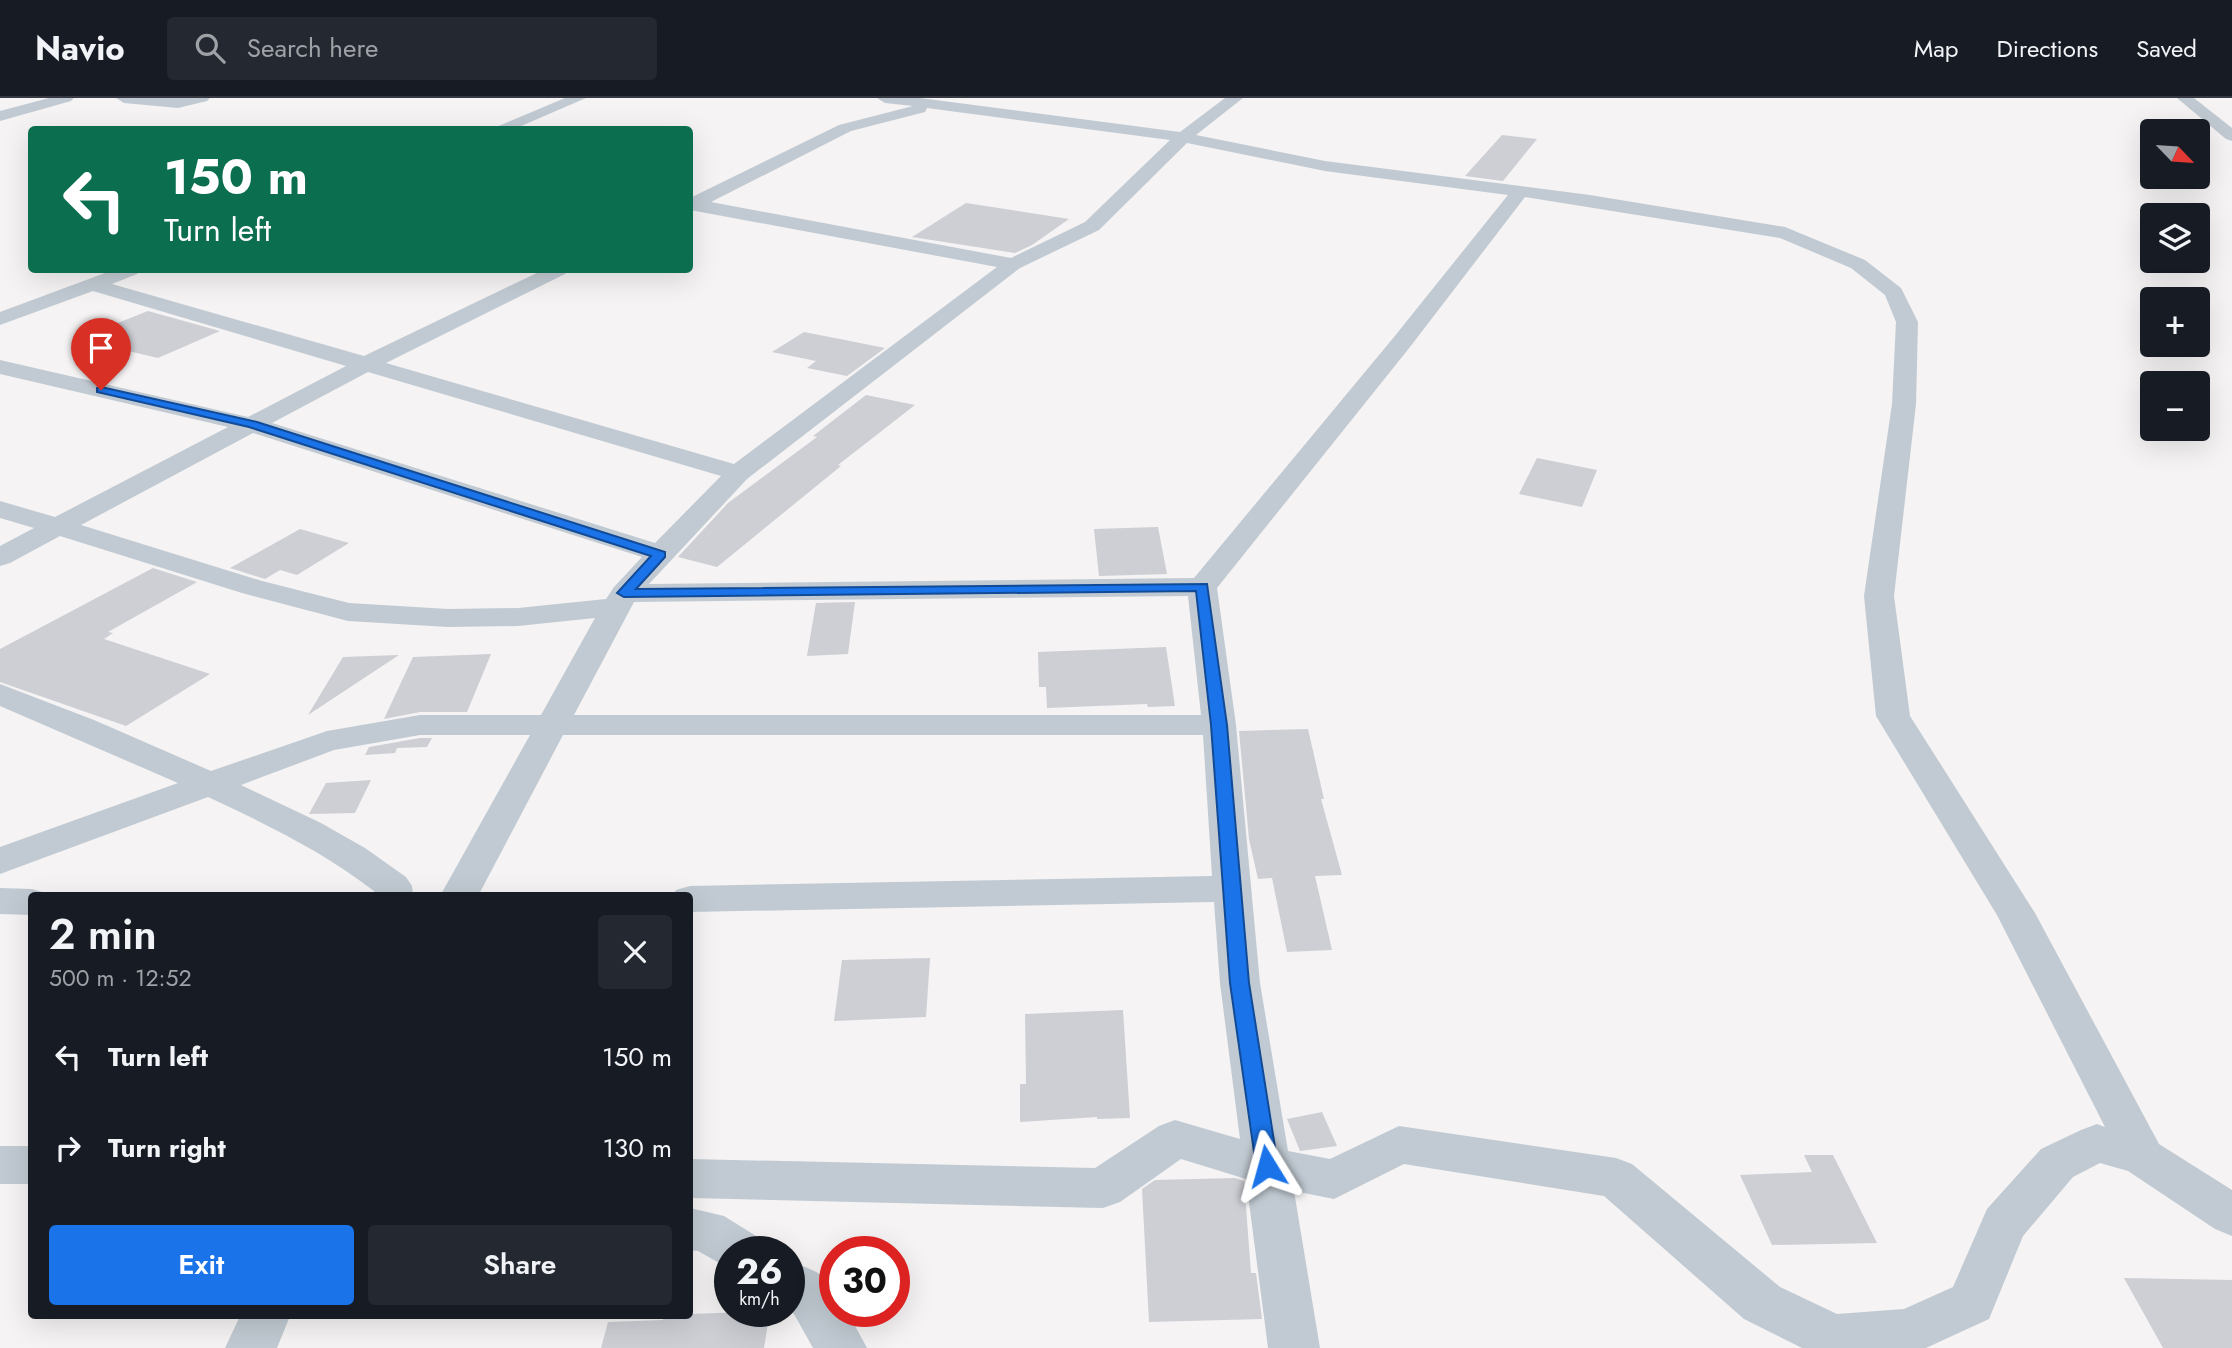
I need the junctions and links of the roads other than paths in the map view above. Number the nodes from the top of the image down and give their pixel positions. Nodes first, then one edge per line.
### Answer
1 (66, 98) edge
2 (124, 98) edge
3 (202, 98) edge
4 (578, 98) edge
5 (885, 98) edge
6 (1235, 98) edge
7 (2185, 98) edge
8 (936, 105) junction
9 (0, 116) edge
10 (507, 126) edge
11 (2232, 136) edge
12 (1182, 137) junction
13 (1520, 191) junction
14 (693, 203) edge
15 (693, 204) edge
16 (1013, 264) junction
17 (122, 273) edge
18 (552, 273) edge
19 (91, 284) junction
20 (0, 319) edge
21 (366, 364) junction
22 (0, 367) edge
23 (252, 425) junction
24 (738, 472) junction
25 (0, 509) edge
26 (59, 527) junction
27 (660, 554) junction
28 (0, 557) edge
29 (1202, 587) junction
30 (620, 600) junction
31 (0, 694) edge
32 (552, 725) junction
33 (1219, 725) junction
34 (211, 784) junction
35 (0, 861) edge
36 (1232, 889) junction
37 (394, 892) edge
38 (461, 892) edge
39 (693, 899) edge
40 (0, 901) edge
41 (28, 902) edge
42 (2143, 1157) junction
43 (0, 1165) edge
44 (28, 1166) edge
45 (1267, 1166) junction
46 (693, 1179) edge
47 (2232, 1215) edge
48 (693, 1229) edge
49 (715, 1236) edge
50 (805, 1293) edge
51 (264, 1319) edge
52 (251, 1348) edge
53 (841, 1348) edge
54 (1294, 1348) edge

1 - 9 street
2 - 3 street
4 - 10 street
5 - 8 street
6 - 12 street
7 - 11 street
8 - 12 street
8 - 14 street
12 - 13 street
12 - 16 street
13 - 29 street
13 - 42 street
15 - 16 street
16 - 24 street
17 - 19 street
18 - 21 street
19 - 20 street
19 - 21 street
21 - 23 street
21 - 24 street
22 - 23 street
23 - 26 street
23 - 27 street
24 - 27 street
25 - 26 street
26 - 28 street
26 - 30 street
27 - 30 street
29 - 30 street
29 - 33 street
30 - 32 street
31 - 34 street
32 - 33 street
32 - 34 street
32 - 38 street
33 - 36 street
34 - 35 street
34 - 37 street
36 - 39 street
36 - 45 street
40 - 41 street
42 - 45 street
42 - 47 street
43 - 44 street
45 - 46 street
45 - 54 street
48 - 49 street
50 - 53 street
51 - 52 street

